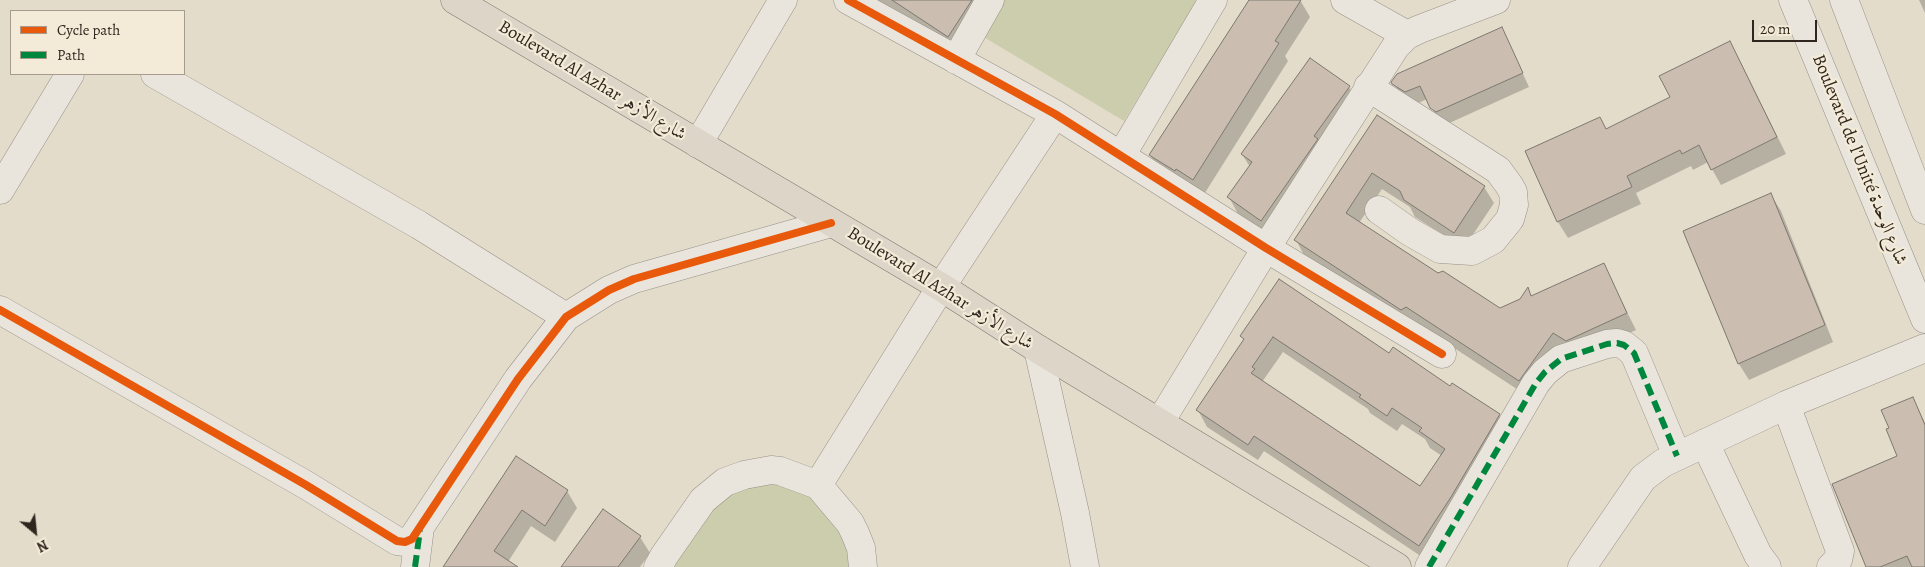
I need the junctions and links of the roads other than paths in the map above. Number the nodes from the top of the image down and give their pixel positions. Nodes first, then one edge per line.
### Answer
1 (454, 0) edge
2 (783, 0) edge
3 (848, 0) edge
4 (990, 0) edge
5 (1213, 0) edge
6 (1345, 0) edge
7 (1496, 0) edge
8 (1793, 0) edge
9 (1844, 0) edge
10 (1407, 35) junction
11 (956, 60) junction
12 (69, 75) edge
13 (157, 75) edge
14 (1368, 87) junction
15 (1055, 114) junction
16 (698, 144) junction
17 (1121, 156) junction
18 (0, 190) edge
19 (1379, 210) dead end
20 (1925, 210) edge
21 (832, 223) junction
22 (1266, 248) junction
23 (941, 287) junction
24 (0, 310) edge
25 (566, 317) junction
26 (1925, 319) edge
27 (1925, 348) edge
28 (1038, 349) junction
29 (1442, 354) dead end
30 (1786, 405) junction
31 (1160, 422) junction
32 (1705, 443) junction
33 (1677, 456) junction
34 (818, 485) junction
35 (420, 527) junction
36 (1391, 566) edge
37 (415, 567) edge
38 (658, 567) edge
39 (864, 567) edge
40 (1085, 567) edge
41 (1429, 567) edge
42 (1582, 567) edge
43 (1767, 567) edge
44 (1830, 567) edge

1 - 16 main road, Boulevard Al Azhar شارع الأزهر
2 - 16 street
3 - 11 street
4 - 11 street
5 - 17 street
6 - 10 street
7 - 10 street
8 - 26 street, Boulevard de l'Unité شارع الوحدة
9 - 20 street
10 - 14 street
11 - 15 street
12 - 18 street
13 - 25 street
14 - 19 street
14 - 22 street
15 - 17 street
15 - 23 street
16 - 21 main road, Boulevard Al Azhar شارع الأزهر
17 - 22 street
21 - 23 main road, Boulevard Al Azhar شارع الأزهر
21 - 25 street
22 - 29 street
22 - 31 street
23 - 28 main road, Boulevard Al Azhar شارع الأزهر
23 - 34 street
24 - 35 street
25 - 35 street
27 - 30 street
28 - 31 main road, Boulevard Al Azhar شارع الأزهر
28 - 40 street
30 - 32 street
30 - 44 street
31 - 36 main road, Boulevard Al Azhar شارع الأزهر
32 - 33 street
32 - 43 street
33 - 41 street
33 - 42 street
34 - 38 street
34 - 39 street
35 - 37 street

